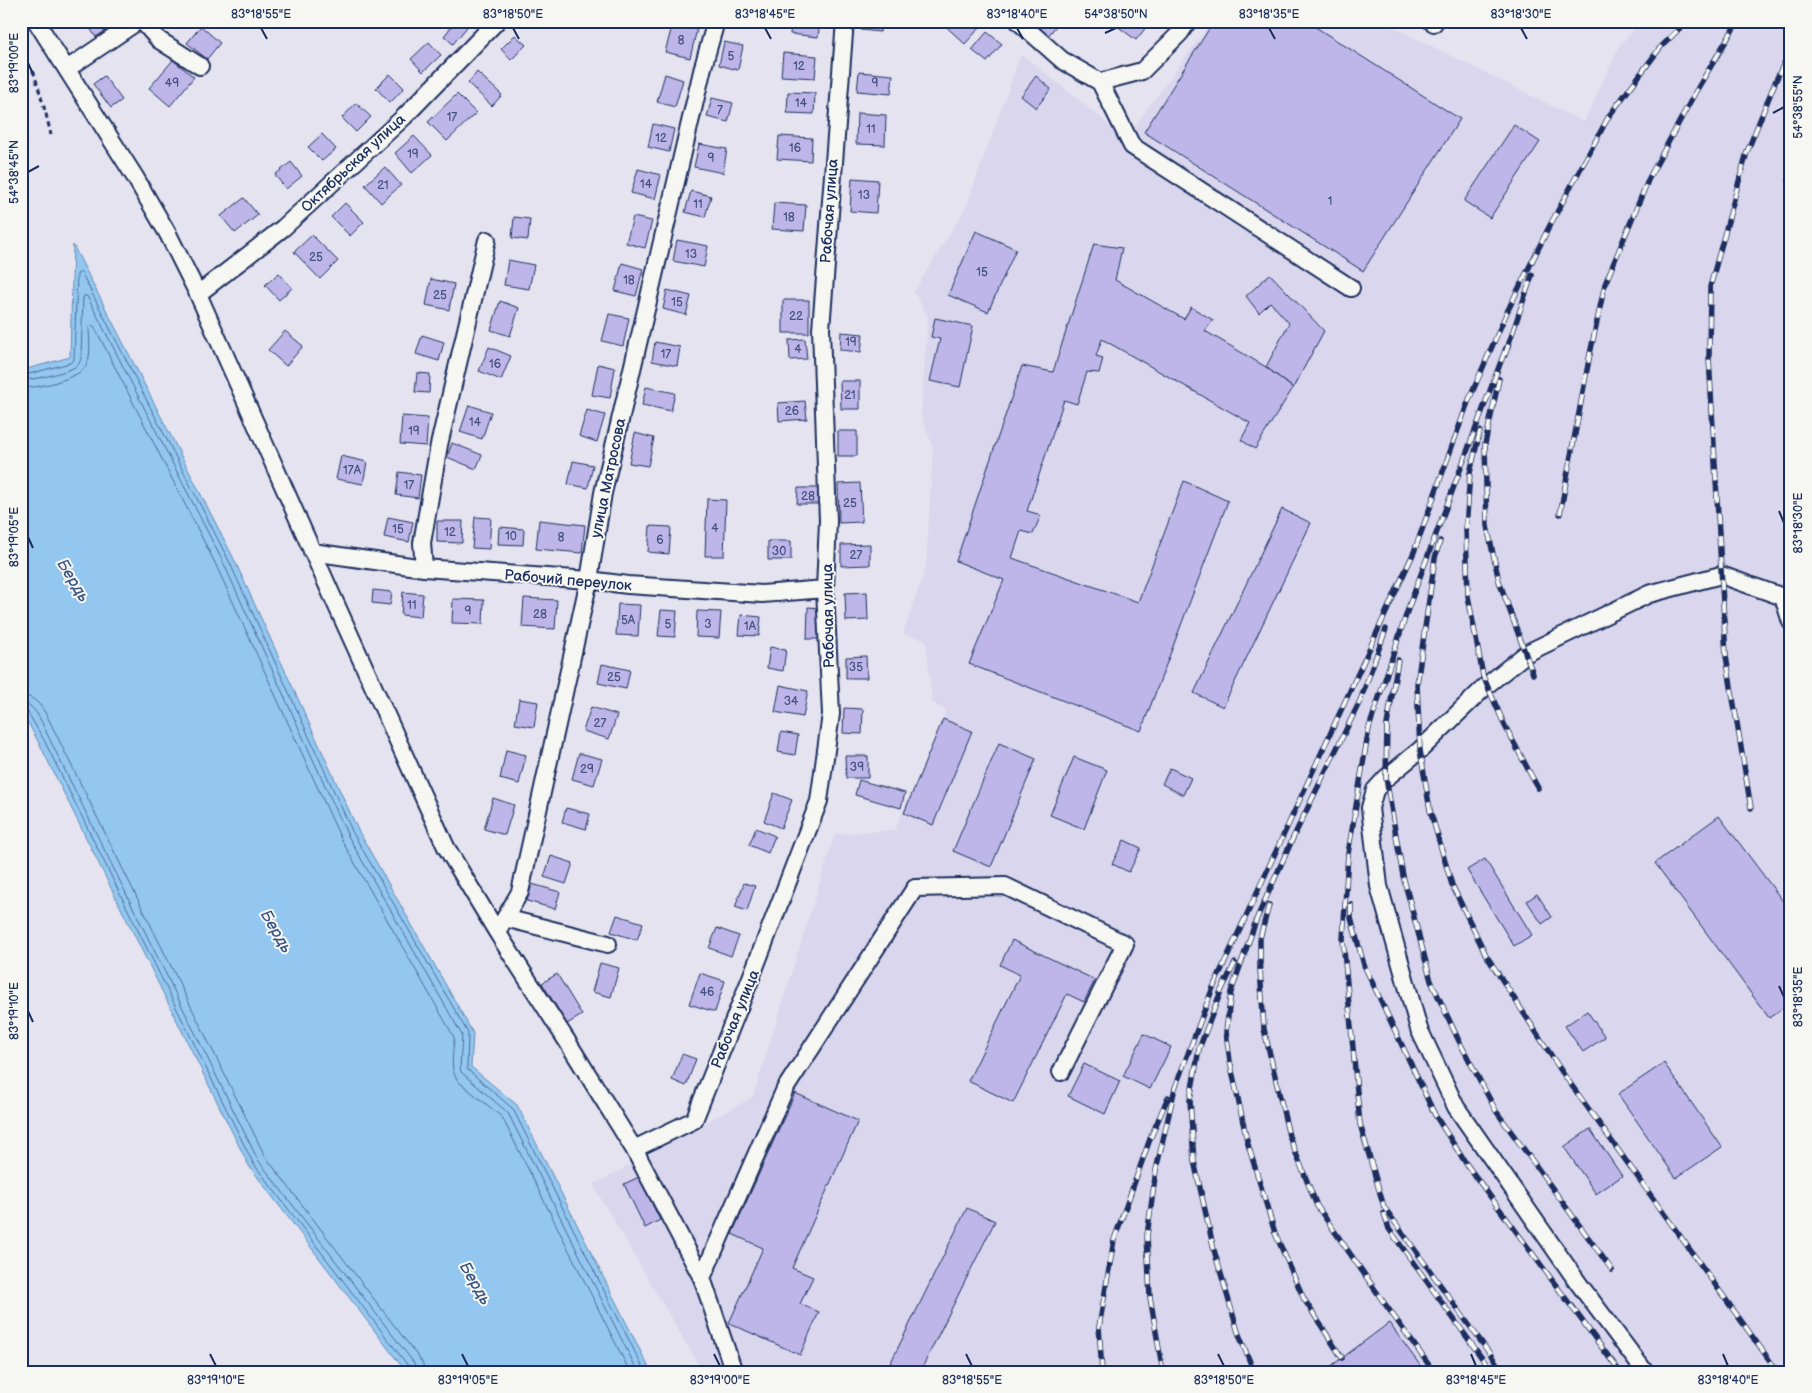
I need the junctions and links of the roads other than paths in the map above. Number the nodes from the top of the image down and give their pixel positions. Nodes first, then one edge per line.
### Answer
1 (36, 21) edge
2 (138, 21) edge
3 (142, 21) edge
4 (497, 21) edge
5 (716, 21) edge
6 (845, 21) edge
7 (1018, 21) edge
8 (1188, 21) edge
9 (200, 66) dead end
10 (67, 68) junction
11 (1100, 82) junction
12 (487, 240) dead end
13 (1351, 288) dead end
14 (198, 294) junction
15 (312, 552) junction
16 (424, 568) junction
17 (589, 580) junction
18 (825, 589) junction
19 (1791, 622) edge
20 (501, 925) junction
21 (608, 944) dead end
22 (1061, 1072) dead end
23 (634, 1149) junction
24 (702, 1278) junction
25 (735, 1372) edge
26 (1645, 1372) edge

1 - 10 street
2 - 10 street
3 - 9 street
4 - 14 street, Октябрьская улица
5 - 17 street, улица Матросова
6 - 18 street, Рабочая улица
7 - 11 street
8 - 11 street
10 - 14 street
11 - 13 street
12 - 16 street
14 - 15 street
15 - 16 street, Рабочий переулок
15 - 20 street
16 - 17 street, Рабочий переулок
17 - 18 street, Рабочий переулок
17 - 20 street, улица Матросова
18 - 23 street, Рабочая улица
19 - 26 street
20 - 21 street
20 - 23 street
22 - 24 street
23 - 24 street
24 - 25 street

